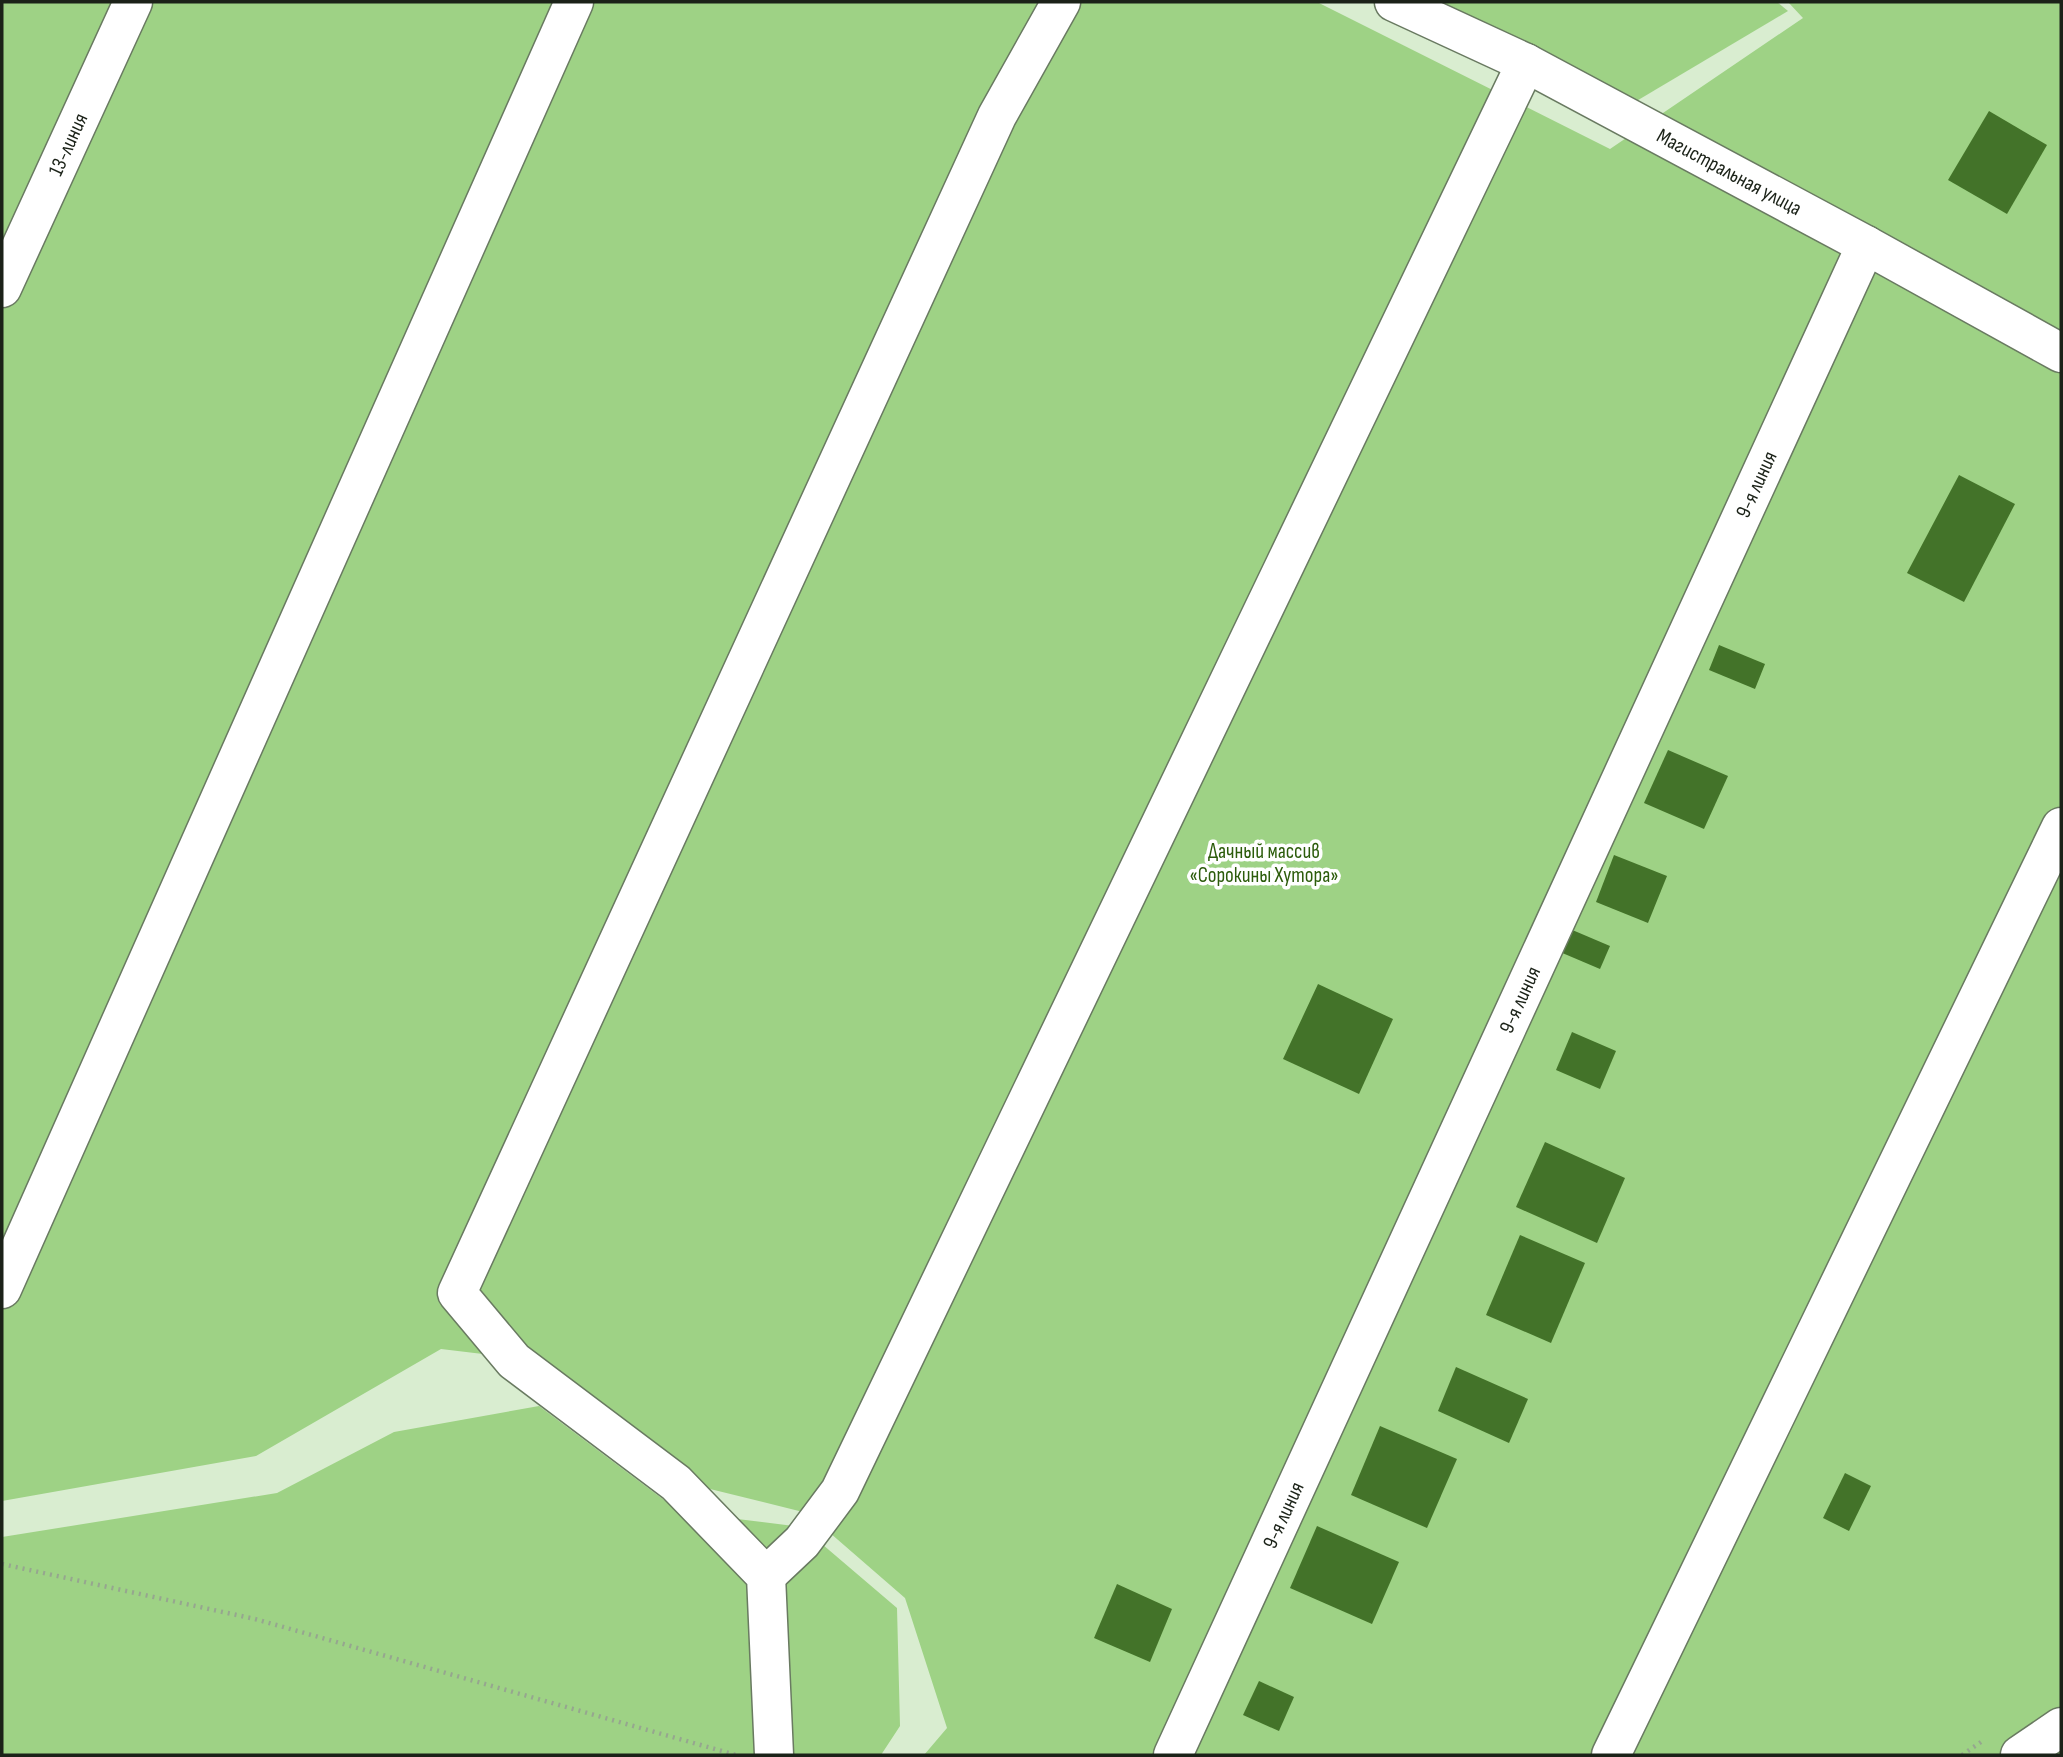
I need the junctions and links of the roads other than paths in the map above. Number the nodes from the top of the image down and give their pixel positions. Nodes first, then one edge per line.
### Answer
1 (133, 2) edge
2 (574, 2) edge
3 (1061, 2) edge
4 (1394, 2) edge
5 (1527, 62) junction
6 (1866, 245) junction
7 (2, 288) edge
8 (2061, 353) edge
9 (2061, 827) edge
10 (2, 1289) edge
11 (766, 1576) junction
12 (2061, 1727) edge
13 (774, 1755) edge
14 (1173, 1755) edge
15 (1611, 1755) edge
16 (2020, 1755) edge

1 - 7 street, 13-линия
2 - 10 street
3 - 11 street
4 - 5 street, Магистральная улица
5 - 6 street, Магистральная улица
5 - 11 street
6 - 8 street, Магистральная улица
6 - 14 street, 9-я линия
9 - 15 street
11 - 13 street
12 - 16 street

